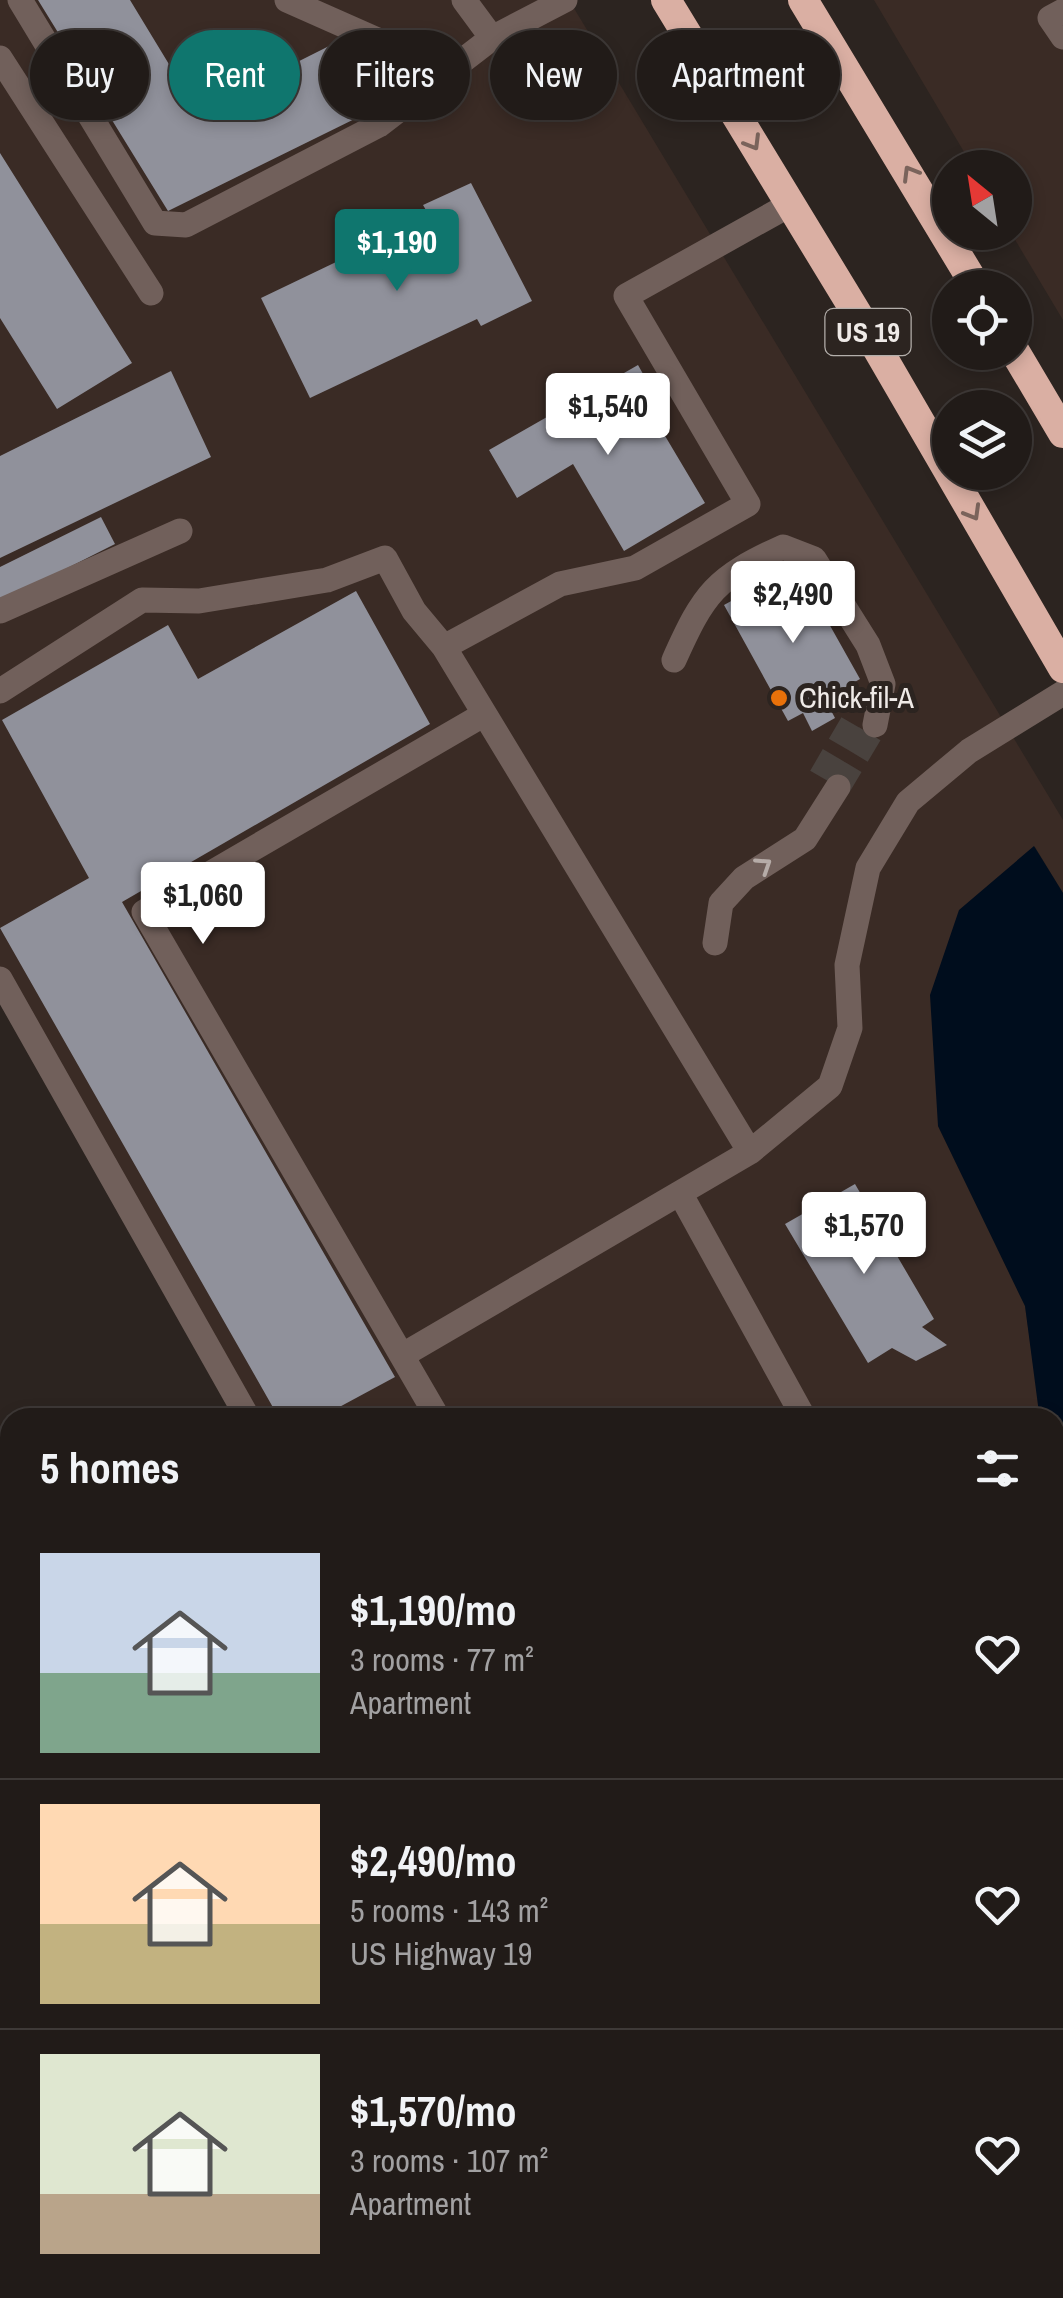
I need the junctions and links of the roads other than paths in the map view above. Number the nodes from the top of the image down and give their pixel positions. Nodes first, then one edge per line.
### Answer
1 (20, 0) edge
2 (287, 0) edge
3 (464, 0) edge
4 (565, 0) edge
5 (666, 0) edge
6 (803, 0) edge
7 (1063, 10) edge
8 (355, 30) edge
9 (507, 30) edge
10 (490, 35) edge
11 (1063, 37) edge
12 (0, 58) edge
13 (385, 120) edge
14 (791, 204) junction
15 (966, 270) edge
16 (151, 293) dead end
17 (1026, 370) edge
18 (1063, 433) edge
19 (180, 531) dead end
20 (0, 611) edge
21 (444, 647) junction
22 (674, 660) dead end
23 (1063, 668) edge
24 (0, 691) edge
25 (1063, 693) edge
26 (483, 715) junction
27 (865, 721) tunnel mouth
28 (829, 782) tunnel mouth
29 (715, 943) dead end
30 (0, 980) edge
31 (750, 1152) junction
32 (680, 1194) junction
33 (402, 1355) junction
34 (242, 1408) edge
35 (432, 1408) edge
36 (798, 1408) edge

1 - 13 lane
2 - 8 lane
3 - 10 lane
4 - 9 lane
5 -> 14 highway, US 19
15 -> 6 highway
7 - 11 lane
12 - 16 lane
14 - 21 lane
14 -> 23 highway, US 19
17 - 18 highway
19 - 20 lane
21 - 24 lane
21 - 26 lane
22 - 27 lane
25 - 31 lane
26 - 31 lane
26 - 33 lane
29 -> 28 lane
30 - 34 lane
31 - 32 lane
32 - 33 lane
32 - 36 lane
33 - 35 lane

